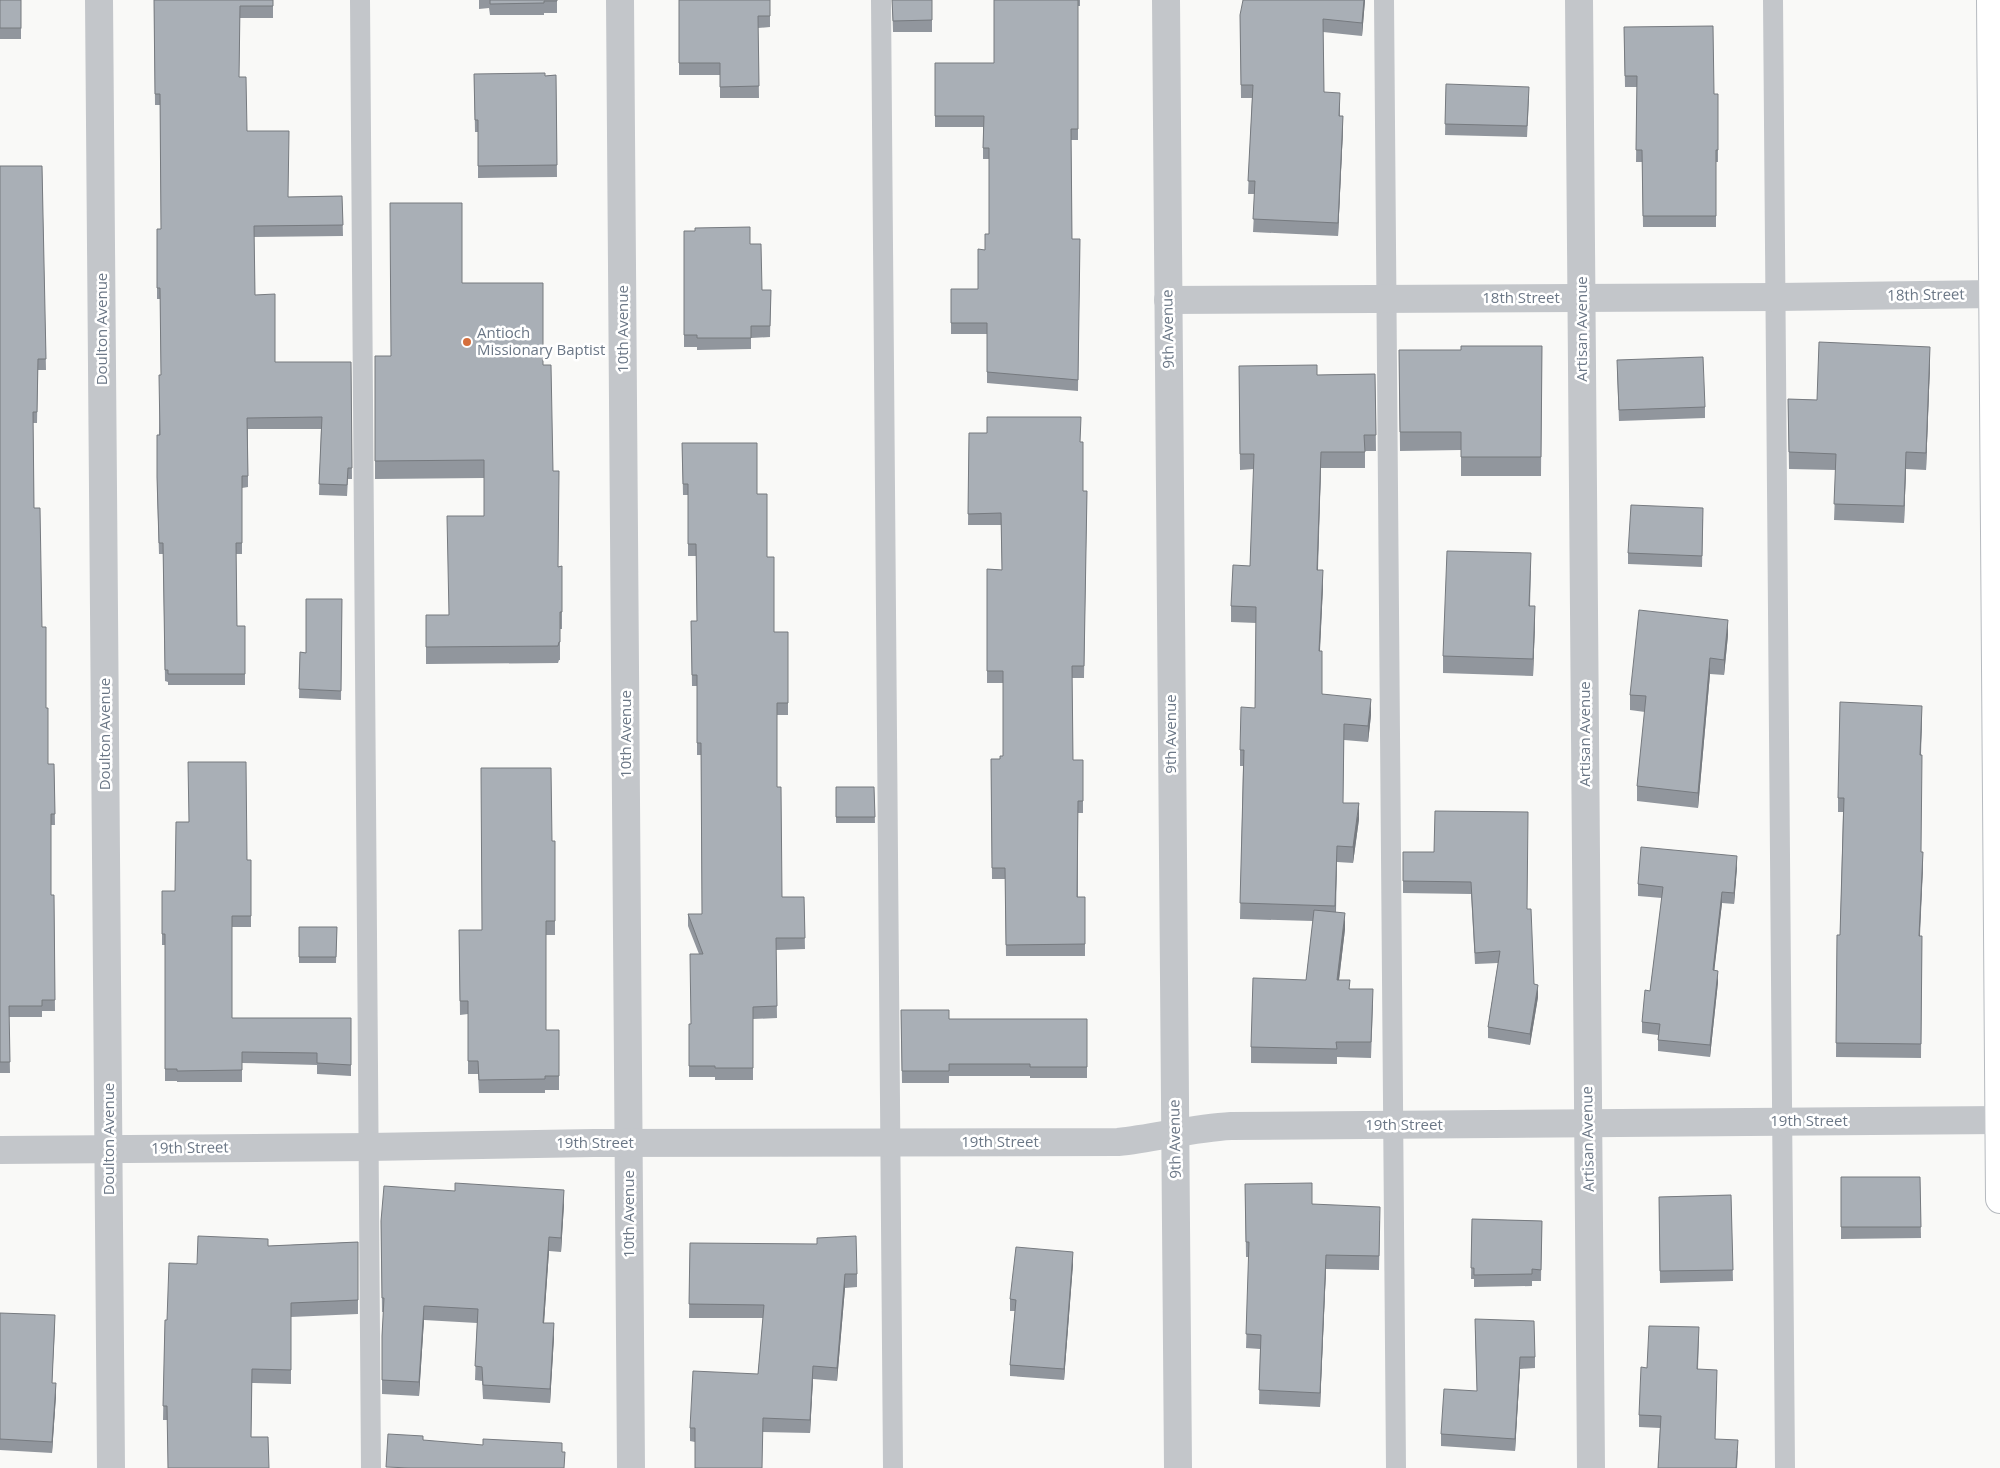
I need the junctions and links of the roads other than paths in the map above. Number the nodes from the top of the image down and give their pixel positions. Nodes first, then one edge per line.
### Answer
1 (99, 0) edge
2 (360, 0) edge
3 (620, 0) edge
4 (881, 0) edge
5 (1166, 0) edge
6 (1384, 0) edge
7 (1579, 0) edge
8 (1773, 0) edge
9 (1991, 0) edge
10 (1997, 294) edge
11 (1775, 297) junction
12 (1582, 298) junction
13 (1386, 299) junction
14 (1168, 300) junction
15 (1999, 1120) edge
16 (1782, 1122) junction
17 (1588, 1124) junction
18 (1393, 1125) junction
19 (1175, 1134) junction
20 (629, 1143) junction
21 (890, 1143) junction
22 (369, 1147) junction
23 (109, 1149) junction
24 (0, 1150) edge
25 (2000, 1199) edge
26 (111, 1468) edge
27 (371, 1468) edge
28 (632, 1468) edge
29 (893, 1468) edge
30 (1178, 1468) edge
31 (1396, 1468) edge
32 (1591, 1468) edge
33 (1785, 1468) edge

1 - 23 street, Doulton Avenue
2 - 22 lane
3 - 20 street, 10th Avenue
4 - 21 lane
5 - 14 street, 9th Avenue
6 - 13 lane
7 - 12 street, Artisan Avenue
8 - 11 lane
9 - 10 main road
10 - 11 street, 18th Street
10 - 15 main road
11 - 12 street, 18th Street
11 - 16 lane
12 - 13 street, 18th Street
12 - 17 street, Artisan Avenue
13 - 14 street, 18th Street
13 - 18 lane
14 - 19 street, 9th Avenue
15 - 16 street, 19th Street
15 - 25 main road
16 - 17 street, 19th Street
16 - 33 lane
17 - 18 street, 19th Street
17 - 32 street, Artisan Avenue
18 - 19 street, 19th Street
18 - 31 lane
19 - 21 street, 19th Street
19 - 30 street, 9th Avenue
20 - 21 street, 19th Street
20 - 22 street, 19th Street
20 - 28 street, 10th Avenue
21 - 29 lane
22 - 23 street, 19th Street
22 - 27 lane
23 - 24 street, 19th Street
23 - 26 street, Doulton Avenue

